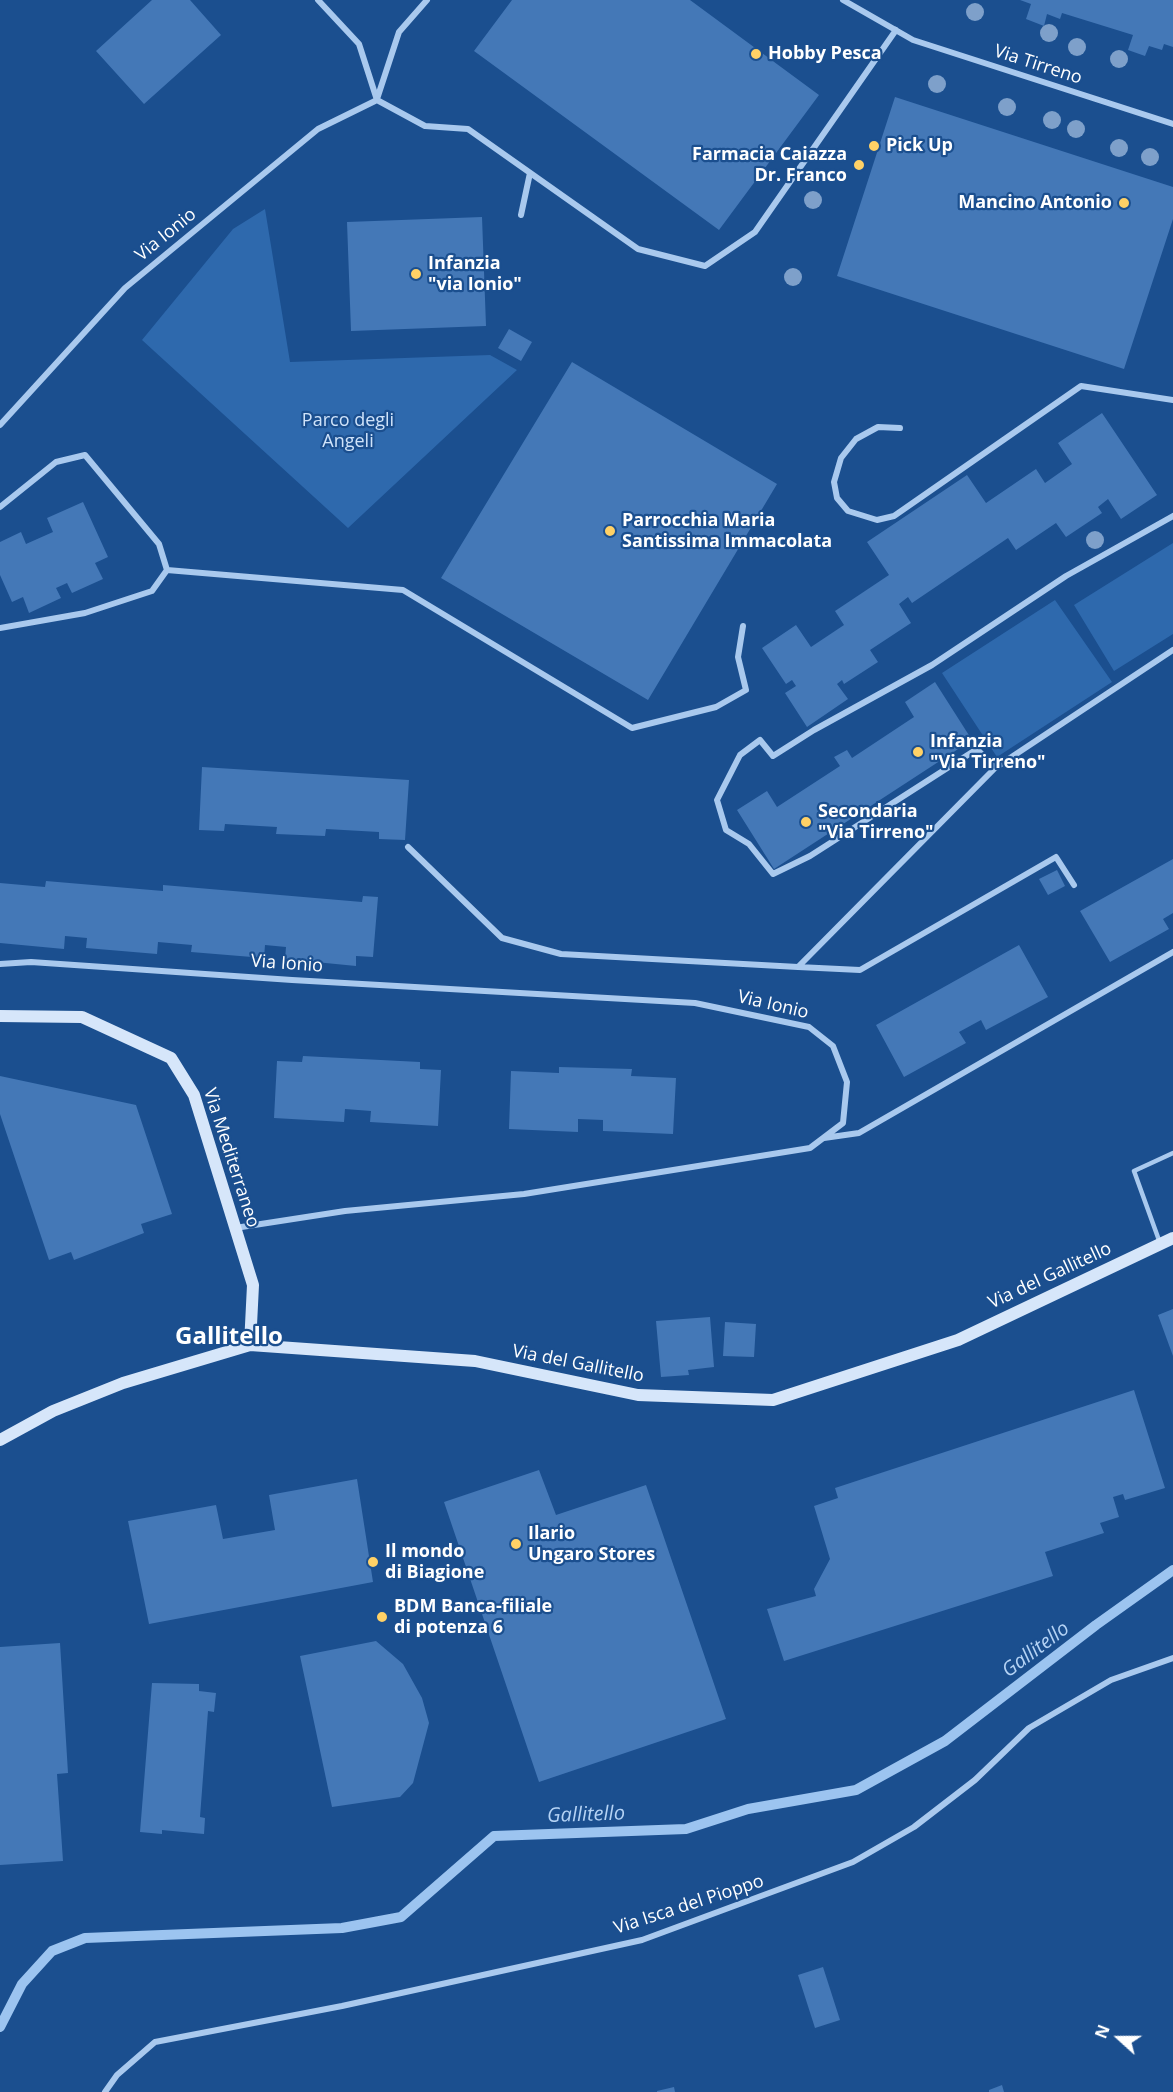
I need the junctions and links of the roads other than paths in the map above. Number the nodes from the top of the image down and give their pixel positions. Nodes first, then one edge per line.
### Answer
1 (318, 0) edge
2 (427, 0) edge
3 (843, 0) edge
4 (896, 30) junction
5 (377, 100) junction
6 (1173, 124) edge
7 (530, 173) junction
8 (521, 215) dead end
9 (1173, 400) edge
10 (0, 425) edge
11 (900, 428) dead end
12 (0, 507) edge
13 (1173, 516) edge
14 (167, 570) junction
15 (743, 626) dead end
16 (0, 628) edge
17 (1173, 650) edge
18 (995, 768) junction
19 (408, 847) dead end
20 (1074, 885) dead end
21 (1173, 952) edge
22 (0, 964) edge
23 (798, 967) junction
24 (0, 1016) edge
25 (823, 1138) junction
26 (1173, 1153) edge
27 (236, 1228) junction
28 (1173, 1238) edge
29 (1160, 1244) junction
30 (250, 1345) junction
31 (0, 1440) edge
32 (1173, 1658) edge
33 (105, 2092) edge

1 - 5 street
2 - 5 street
3 - 4 street, Via Tirreno
4 - 6 street, Via Tirreno
4 - 7 street
5 - 7 street
5 - 10 street, Via Ionio
7 - 8 street
9 - 11 street
12 - 14 street
13 - 18 street
14 - 15 street
14 - 16 street
17 - 18 street
18 - 23 street
19 - 23 street
20 - 23 street
21 - 25 street
22 - 25 street, Via Ionio
24 - 27 street, Via Mediterraneo
25 - 27 street, Via Ionio
26 - 29 lane
27 - 30 street, Via Mediterraneo
28 - 29 street, Via del Gallitello
29 - 30 street, Via del Gallitello
30 - 31 street, Via del Gallitello
32 - 33 street, Via Isca del Pioppo

